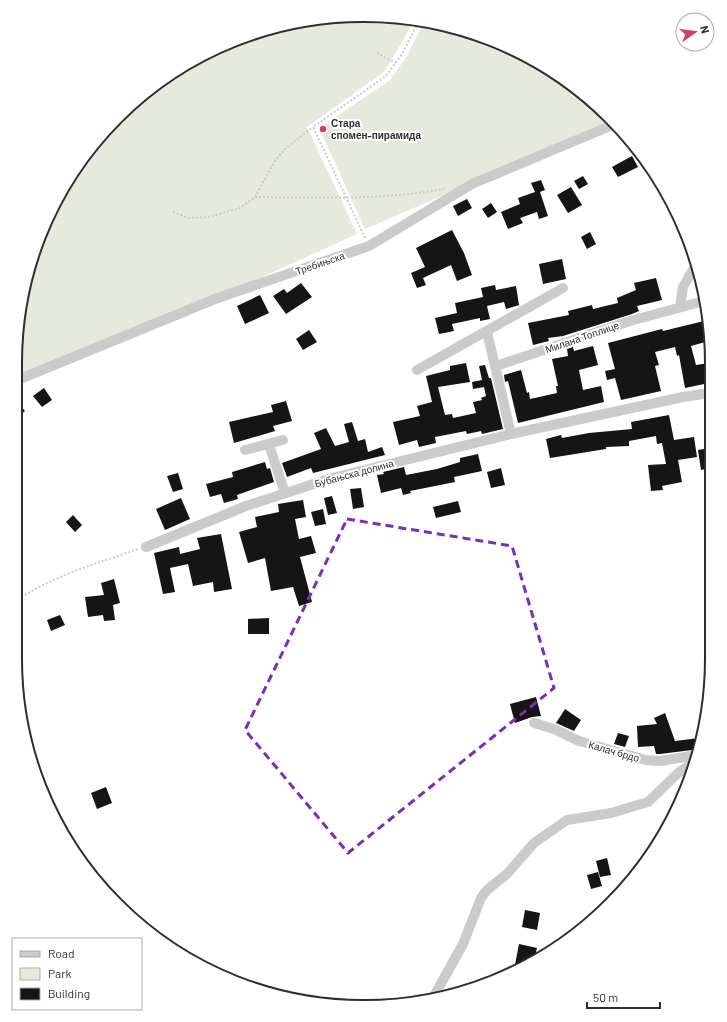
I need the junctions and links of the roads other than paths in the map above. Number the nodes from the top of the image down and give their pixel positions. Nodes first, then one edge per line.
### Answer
1 (609, 126) edge
2 (692, 271) edge
3 (563, 288) dead end
4 (699, 302) edge
5 (680, 307) junction
6 (487, 332) junction
7 (496, 366) junction
8 (417, 370) dead end
9 (22, 378) edge
10 (705, 394) edge
11 (511, 434) junction
12 (283, 440) dead end
13 (269, 445) junction
14 (245, 450) dead end
15 (285, 493) junction
16 (146, 547) road end
17 (534, 723) dead end
18 (690, 757) edge
19 (688, 765) edge
20 (437, 991) edge

1 - 9 street, Требињска
2 - 5 street
3 - 6 street
4 - 5 street, Милана Топлице
5 - 7 street, Милана Топлице
6 - 7 street
6 - 8 street
7 - 11 street
10 - 11 street, Бубањска долина
11 - 15 street, Бубањска долина
12 - 13 street
13 - 14 street
13 - 15 street
15 - 16 street, Бубањска долина
17 - 18 street, Калач брдо
19 - 20 street

